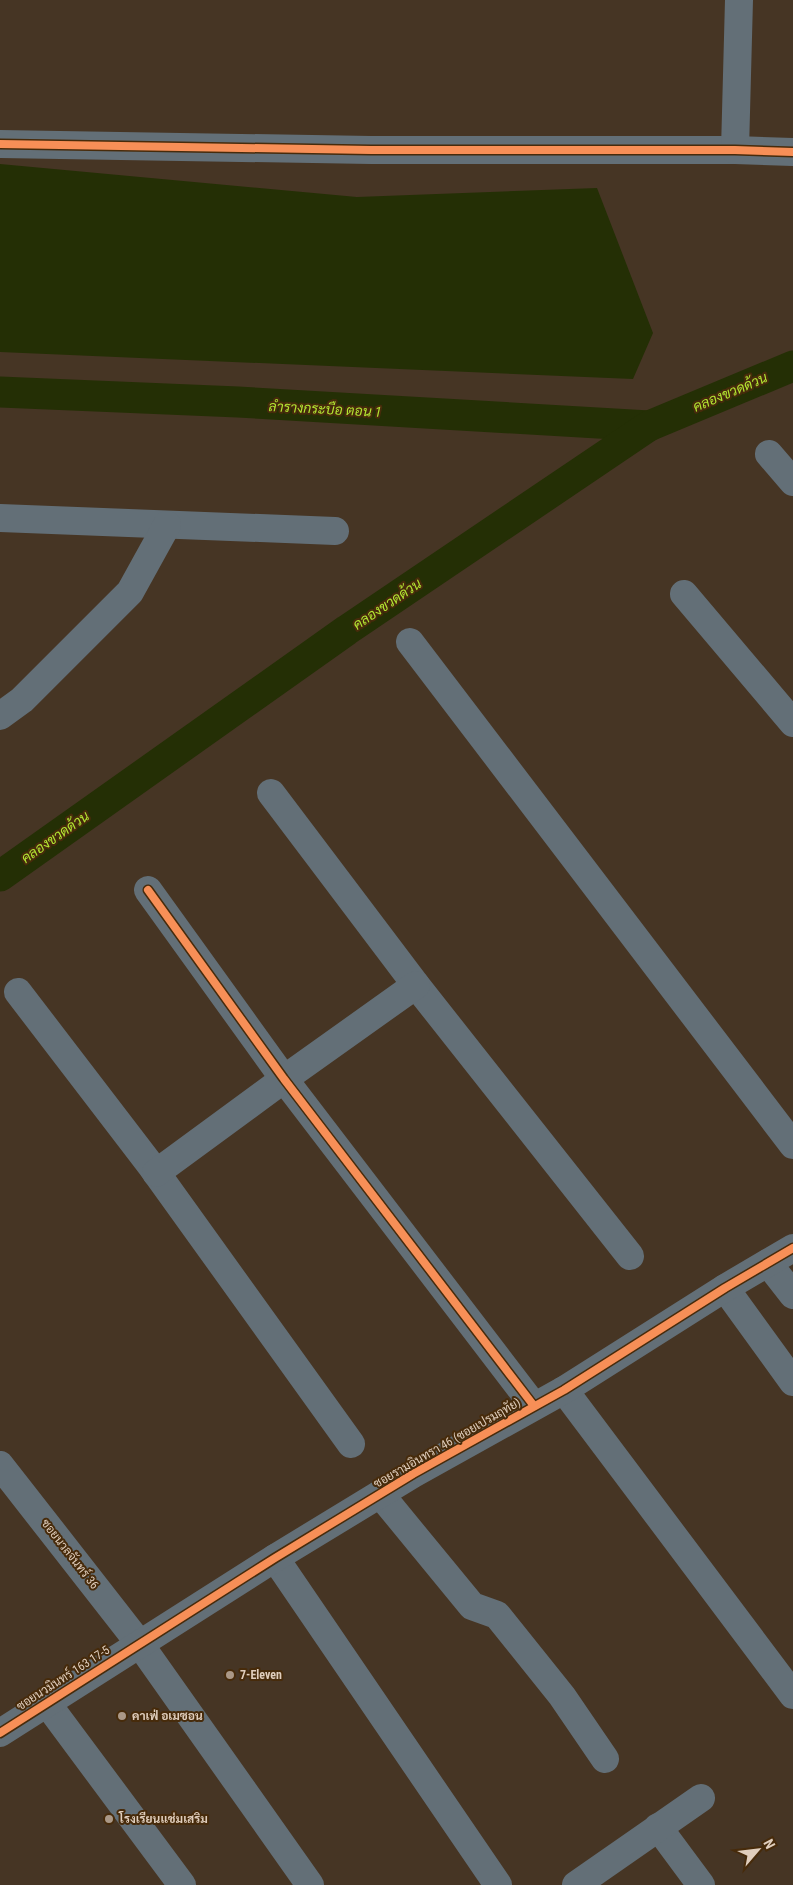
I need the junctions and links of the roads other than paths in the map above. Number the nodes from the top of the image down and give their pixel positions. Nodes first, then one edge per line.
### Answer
1 (739, 0) edge
2 (0, 144) edge
3 (735, 150) junction
4 (793, 152) edge
5 (769, 454) dead end
6 (793, 482) edge
7 (0, 518) edge
8 (167, 525) junction
9 (335, 531) dead end
10 (684, 594) dead end
11 (410, 642) dead end
12 (0, 716) edge
13 (793, 723) edge
14 (271, 793) dead end
15 (148, 890) dead end
16 (416, 985) junction
17 (18, 992) dead end
18 (284, 1078) junction
19 (793, 1145) edge
20 (156, 1173) junction
21 (793, 1248) edge
22 (630, 1256) dead end
23 (768, 1263) junction
24 (725, 1288) junction
25 (793, 1295) edge
26 (793, 1382) edge
27 (564, 1390) junction
28 (534, 1406) junction
29 (351, 1444) dead end
30 (0, 1465) edge
31 (380, 1494) junction
32 (275, 1558) junction
33 (139, 1643) junction
34 (793, 1695) edge
35 (46, 1702) junction
36 (0, 1733) edge
37 (606, 1759) dead end
38 (700, 1798) dead end
39 (658, 1827) junction
40 (182, 1885) edge
41 (310, 1885) edge
42 (498, 1885) edge
43 (576, 1885) edge
44 (701, 1885) edge

1 - 3 street
2 - 3 street
3 - 4 street
5 - 6 street
7 - 8 street
8 - 9 street
8 - 12 street
10 - 13 street
11 - 19 street
14 - 16 street
15 - 18 street
16 - 18 street
16 - 22 street
17 - 20 street
18 - 20 street
18 - 28 street
20 - 29 street
21 - 23 street, ซอยรามอินทรา 46 (ซอยเปรมฤทัย)
23 - 24 street, ซอยรามอินทรา 46 (ซอยเปรมฤทัย)
23 - 25 street
24 - 26 street
24 - 27 street, ซอยรามอินทรา 46 (ซอยเปรมฤทัย)
27 - 28 street, ซอยรามอินทรา 46 (ซอยเปรมฤทัย)
27 - 34 street
28 - 31 street, ซอยรามอินทรา 46 (ซอยเปรมฤทัย)
30 - 33 street, ซอยนวลจันทร์ 36
31 - 32 street, ซอยรามอินทรา 46 (ซอยเปรมฤทัย)
31 - 37 street
32 - 33 street, ซอยรามอินทรา 46 (ซอยเปรมฤทัย)
32 - 42 street
33 - 35 street, ซอยนวมินทร์ 163 17-5
33 - 41 street, ซอยนวลจันทร์ 36
35 - 36 street, ซอยนวมินทร์ 163 17-5
35 - 40 street
38 - 39 street
39 - 43 street
39 - 44 street

